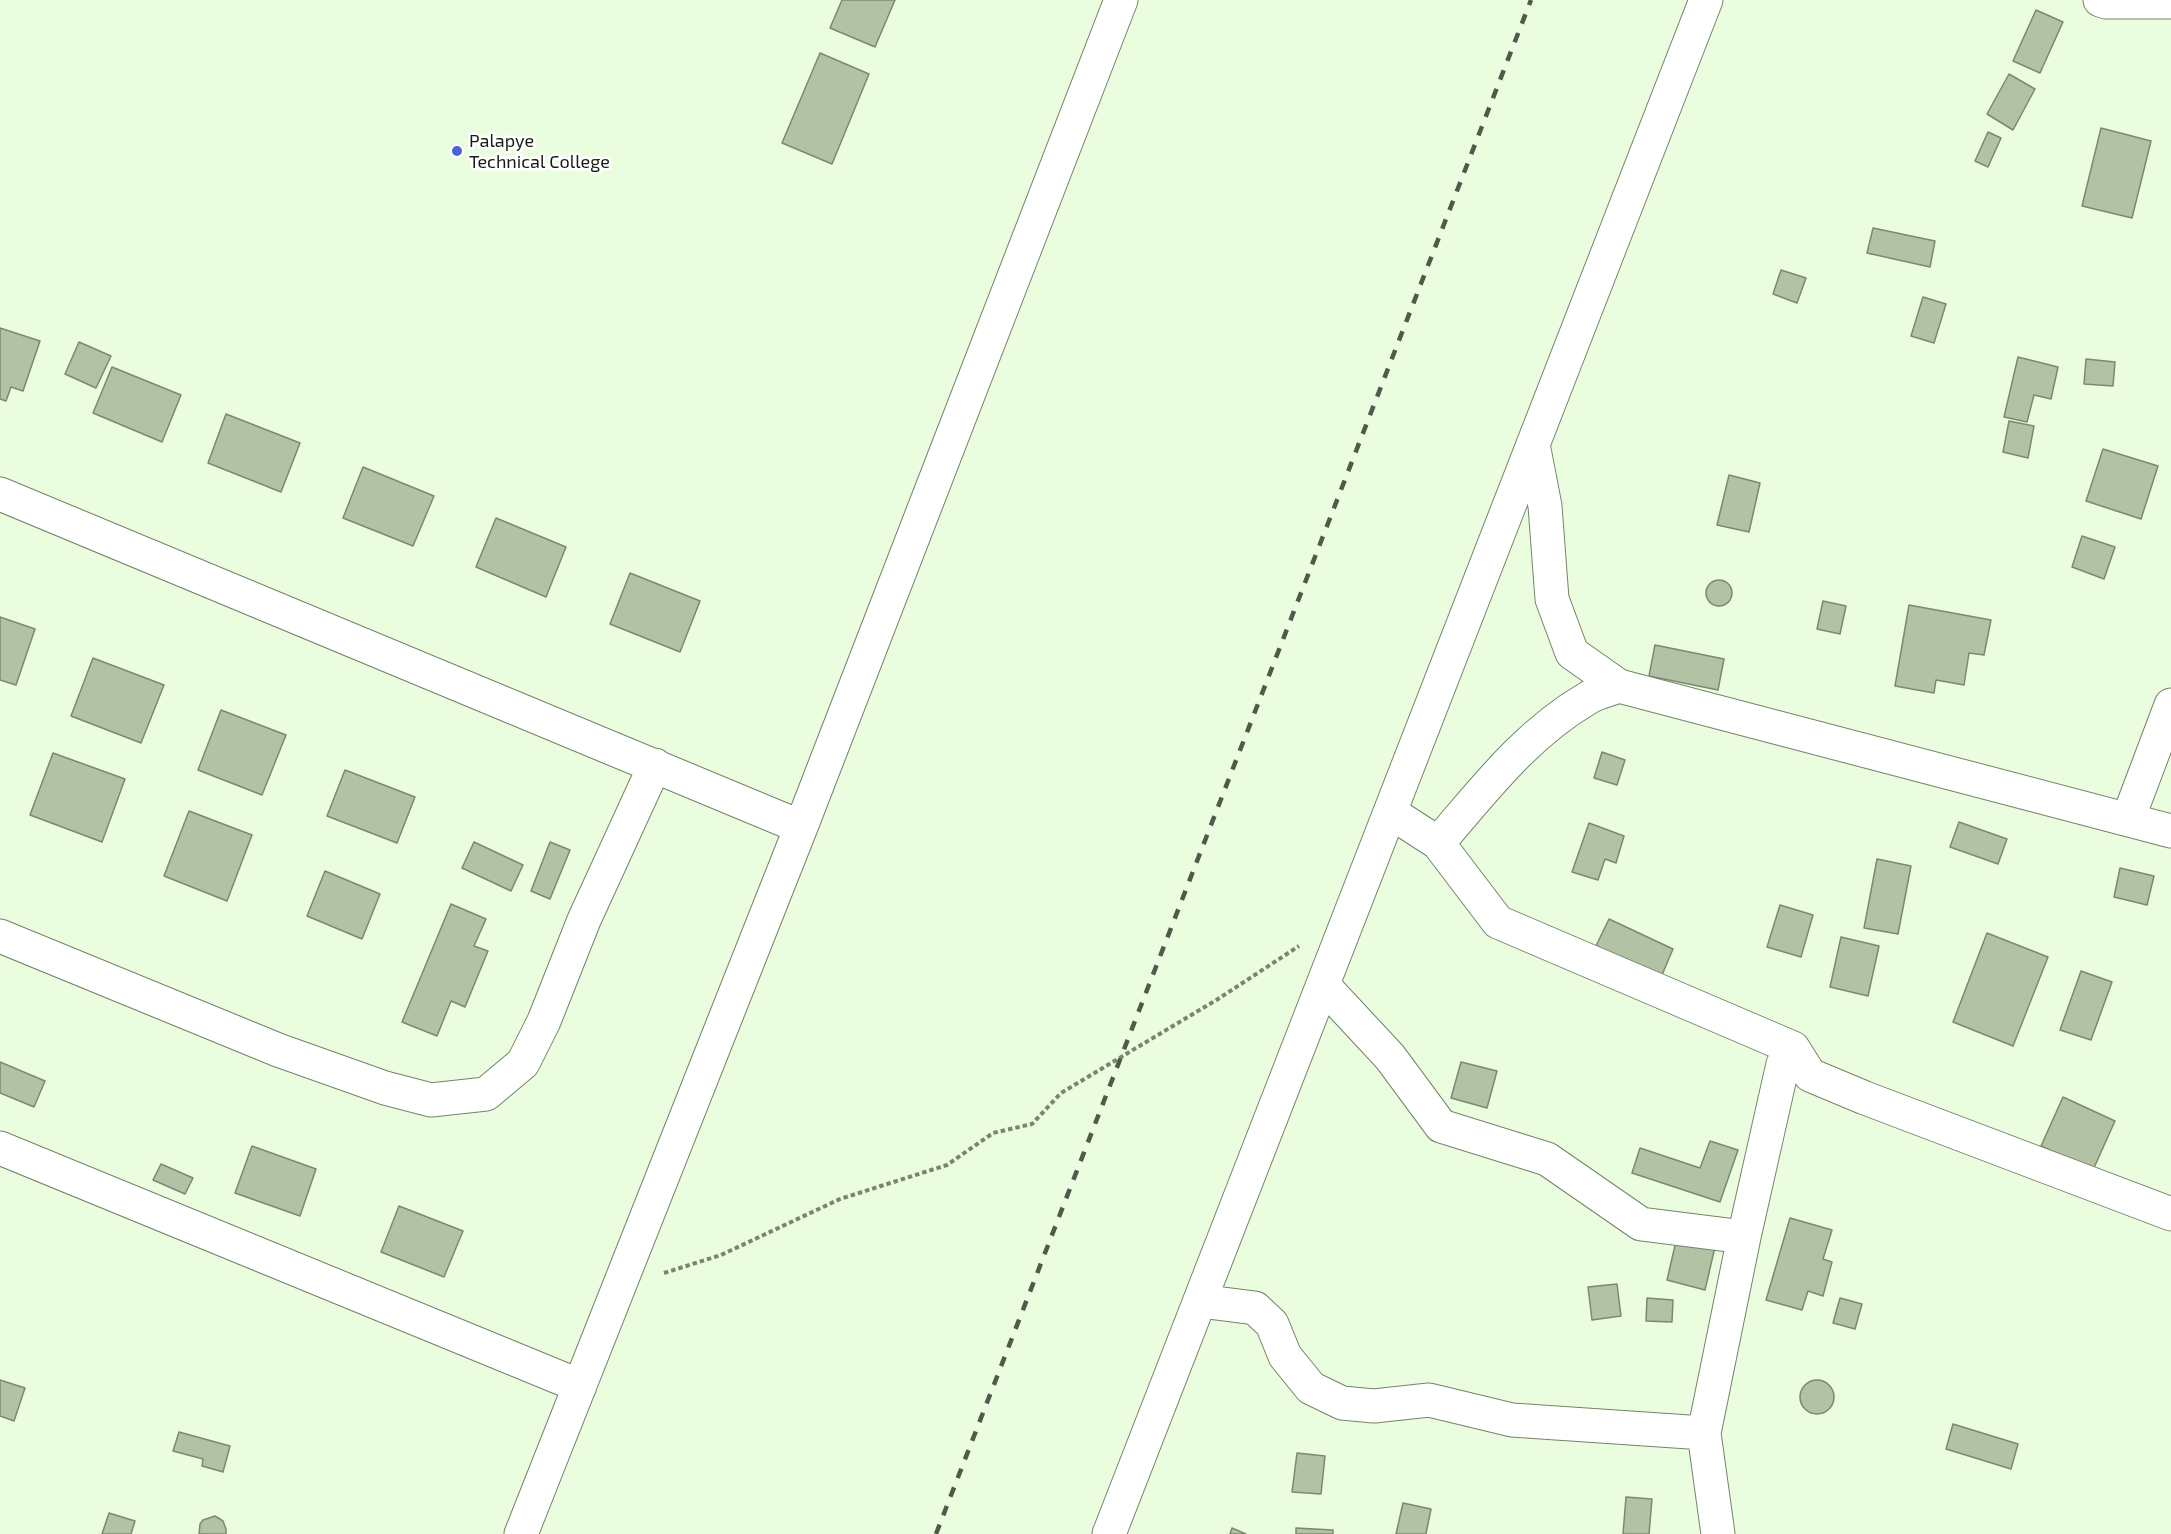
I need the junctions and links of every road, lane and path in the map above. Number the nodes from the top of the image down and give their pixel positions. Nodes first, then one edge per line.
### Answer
1 (1121, 0) edge
2 (1706, 0) edge
3 (2100, 0) edge
4 (2171, 2) edge
5 (1533, 444) junction
6 (0, 494) edge
7 (1618, 686) junction
8 (2171, 705) edge
9 (655, 765) junction
10 (1390, 812) junction
11 (2128, 819) junction
12 (801, 827) junction
13 (2171, 831) edge
14 (1438, 843) junction
15 (0, 936) edge
16 (1302, 945) dead end
17 (1323, 985) junction
18 (1793, 1048) junction
19 (0, 1148) edge
20 (2171, 1214) edge
21 (1744, 1237) junction
22 (618, 1289) junction
23 (1200, 1301) junction
24 (580, 1386) junction
25 (1704, 1433) junction
26 (521, 1534) edge
27 (1109, 1534) edge
28 (1718, 1534) edge

1 - 12 street
2 - 5 street
3 - 4 street
5 - 7 street
5 - 10 street
6 - 9 street
7 - 11 street
7 - 14 street
8 - 11 street
9 - 12 street
9 - 15 street
10 - 14 street
10 - 17 street
11 - 13 street
12 - 22 street
14 - 18 street
16 - 22 path
17 - 21 street
17 - 23 street
18 - 20 street
18 - 21 street
19 - 24 street
21 - 25 street
22 - 24 street
23 - 25 street
23 - 27 street
24 - 26 street
25 - 28 street

